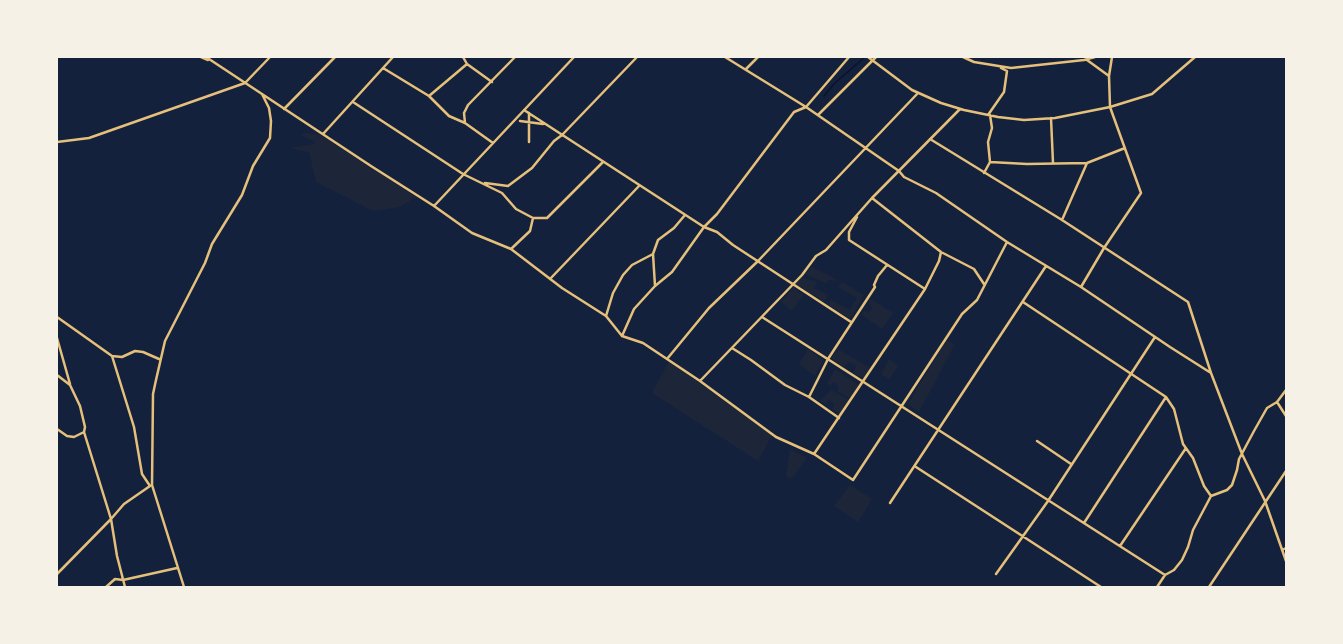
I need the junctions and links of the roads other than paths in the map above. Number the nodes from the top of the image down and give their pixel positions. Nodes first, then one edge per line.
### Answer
1 (201, 57) edge
2 (206, 57) edge
3 (270, 57) edge
4 (335, 57) edge
5 (393, 57) edge
6 (463, 57) edge
7 (515, 57) edge
8 (574, 57) edge
9 (637, 57) edge
10 (725, 57) edge
11 (758, 57) edge
12 (849, 57) edge
13 (868, 57) edge
14 (876, 57) edge
15 (963, 57) edge
16 (1095, 57) edge
17 (1112, 57) edge
18 (1194, 57) edge
19 (1087, 60) junction
20 (873, 62) junction
21 (216, 64) junction
22 (467, 64) junction
23 (999, 67) junction
24 (383, 68) junction
25 (746, 69) junction
26 (1109, 76) junction
27 (492, 82) junction
28 (245, 83) junction
29 (918, 93) junction
30 (261, 94) junction
31 (429, 96) junction
32 (353, 102) junction
33 (806, 107) junction
34 (1110, 107) junction
35 (284, 109) junction
36 (960, 109) junction
37 (524, 110) junction
38 (528, 114) junction
39 (989, 115) junction
40 (818, 116) junction
41 (1051, 118) junction
42 (520, 121) dead end
43 (529, 122) junction
44 (465, 123) junction
45 (546, 124) junction
46 (323, 134) junction
47 (562, 135) junction
48 (930, 139) junction
49 (57, 142) edge
50 (529, 142) dead end
51 (493, 143) junction
52 (865, 148) junction
53 (1125, 148) junction
54 (603, 162) junction
55 (990, 162) junction
56 (1088, 162) junction
57 (1053, 164) junction
58 (899, 171) junction
59 (984, 173) junction
60 (463, 174) junction
61 (483, 183) junction
62 (639, 186) junction
63 (872, 198) junction
64 (434, 206) junction
65 (860, 212) junction
66 (684, 214) junction
67 (533, 218) junction
68 (1062, 220) junction
69 (704, 227) junction
70 (1007, 242) junction
71 (1104, 248) junction
72 (511, 249) junction
73 (941, 252) junction
74 (653, 254) junction
75 (758, 261) junction
76 (887, 265) junction
77 (1046, 266) junction
78 (550, 279) junction
79 (792, 284) junction
80 (984, 284) junction
81 (655, 286) junction
82 (1081, 287) junction
83 (925, 289) junction
84 (1023, 302) junction
85 (606, 316) junction
86 (57, 317) edge
87 (762, 317) junction
88 (851, 322) junction
89 (622, 336) junction
90 (1155, 337) junction
91 (57, 338) edge
92 (732, 348) junction
93 (112, 356) junction
94 (159, 359) junction
95 (667, 359) junction
96 (828, 359) junction
97 (1131, 373) junction
98 (1211, 373) junction
99 (57, 375) edge
100 (700, 382) junction
101 (864, 382) junction
102 (70, 384) junction
103 (1286, 390) edge
104 (809, 397) junction
105 (1166, 397) junction
106 (1276, 402) junction
107 (901, 406) junction
108 (1286, 416) edge
109 (839, 418) junction
110 (57, 429) edge
111 (938, 431) junction
112 (84, 432) junction
113 (1037, 441) dead end
114 (1186, 448) junction
115 (814, 454) junction
116 (1242, 454) junction
117 (1071, 464) junction
118 (916, 467) junction
119 (1286, 471) edge
120 (1284, 475) edge
121 (151, 486) junction
122 (1211, 496) junction
123 (1048, 500) junction
124 (1265, 501) junction
125 (890, 503) dead end
126 (111, 519) junction
127 (1084, 523) junction
128 (1023, 536) junction
129 (1120, 546) junction
130 (1286, 548) edge
131 (1282, 550) junction
132 (1286, 561) edge
133 (177, 568) junction
134 (57, 574) edge
135 (996, 574) dead end
136 (1165, 575) junction
137 (123, 580) junction
138 (106, 587) edge
139 (125, 587) edge
140 (184, 587) edge
141 (1101, 587) edge
142 (1157, 587) edge
143 (1209, 587) edge

1 - 21 street
2 - 21 street
3 - 28 street
4 - 35 street
5 - 24 street
6 - 22 street
7 - 27 street
8 - 37 street
9 - 47 street
10 - 25 street
11 - 25 street
12 - 33 street
13 - 20 street
14 - 20 street
15 - 23 street
16 - 19 street
17 - 26 street
18 - 34 street
19 - 23 street
19 - 26 street
20 - 29 street
20 - 40 street
21 - 28 street
22 - 27 street
22 - 31 street
23 - 39 street
24 - 31 street
24 - 32 street
25 - 33 street
26 - 34 street
27 - 44 street
28 - 30 street
28 - 49 street
29 - 36 street
29 - 52 street
30 - 35 street
30 - 94 street
31 - 44 street
32 - 46 street
32 - 60 street
33 - 40 street
33 - 69 street
34 - 41 street
34 - 53 street
35 - 46 street
36 - 39 street
36 - 48 street
37 - 38 street
37 - 51 street
38 - 43 street
38 - 45 street
39 - 41 street
39 - 55 street
40 - 52 street
41 - 57 street
42 - 43 street
43 - 45 street
43 - 50 street
44 - 51 street
45 - 47 street
46 - 64 street
47 - 54 street
47 - 61 street
48 - 58 street
48 - 59 street
51 - 60 street
52 - 58 street
52 - 75 street
53 - 56 street
53 - 71 street
54 - 62 street
54 - 67 street
55 - 57 street
55 - 59 street
56 - 57 street
56 - 68 street
58 - 63 street
58 - 70 street
59 - 68 street
60 - 61 street
60 - 64 street
61 - 67 street
62 - 66 street
62 - 78 street
63 - 65 street
63 - 73 street
64 - 72 street
65 - 76 street
65 - 79 street
66 - 69 street
66 - 74 street
67 - 72 street
68 - 71 street
69 - 75 street
69 - 81 street
70 - 77 street
70 - 80 street
71 - 82 street
71 - 98 street
72 - 78 street
73 - 80 street
73 - 83 street
74 - 81 street
74 - 85 street
75 - 79 street
75 - 95 street
76 - 83 street
76 - 88 street
77 - 82 street
77 - 84 street
78 - 85 street
79 - 87 street
79 - 88 street
80 - 107 street
81 - 89 street
82 - 90 street
83 - 101 street
84 - 97 street
84 - 111 street
85 - 89 street
86 - 93 street
87 - 92 street
87 - 96 street
88 - 96 street
89 - 95 street
90 - 97 street
90 - 98 street
91 - 102 street
92 - 100 street
92 - 104 street
93 - 94 street
93 - 121 street
94 - 121 street
95 - 100 street
96 - 101 street
96 - 104 street
97 - 105 street
97 - 117 street
98 - 116 street
99 - 102 street
100 - 115 street
101 - 107 street
101 - 109 street
102 - 112 street
103 - 106 street
104 - 109 street
105 - 114 street
105 - 127 street
106 - 108 street
106 - 116 street
107 - 111 street
107 - 115 street
109 - 115 street
110 - 112 street
111 - 118 street
111 - 123 street
112 - 126 street
113 - 117 street
114 - 122 street
114 - 129 street
116 - 122 street
116 - 124 street
117 - 123 street
118 - 125 street
118 - 128 street
119 - 120 street
120 - 124 street
121 - 126 street
121 - 133 street
122 - 136 street
123 - 127 street
123 - 128 street
124 - 131 street
124 - 143 street
126 - 134 street
126 - 137 street
127 - 129 street
128 - 135 street
128 - 141 street
129 - 136 street
130 - 131 street
131 - 132 street
133 - 137 street
133 - 140 street
136 - 142 street
137 - 138 street
137 - 139 street

